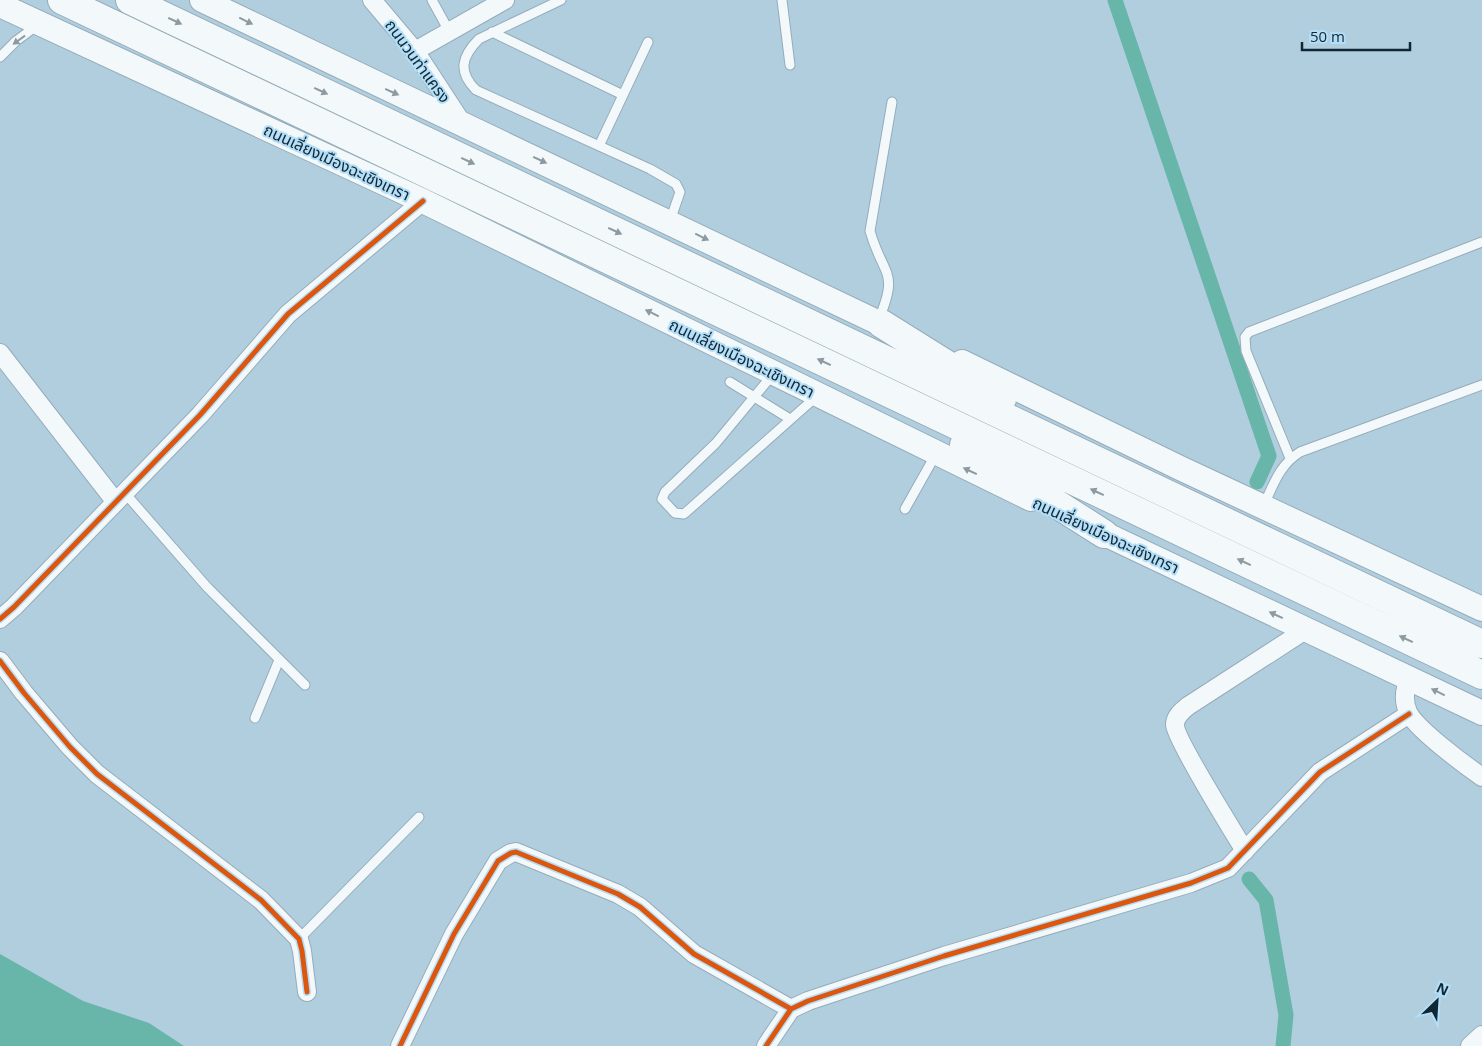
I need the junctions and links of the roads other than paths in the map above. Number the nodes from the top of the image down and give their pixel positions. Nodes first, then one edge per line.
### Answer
1 (62, 0) edge
2 (130, 0) edge
3 (202, 0) edge
4 (372, 0) edge
5 (432, 0) edge
6 (505, 0) edge
7 (561, 0) edge
8 (782, 0) edge
9 (0, 5) edge
10 (39, 24) junction
11 (449, 31) junction
12 (492, 32) junction
13 (648, 42) dead end
14 (415, 51) junction
15 (0, 57) edge
16 (790, 66) dead end
17 (623, 95) junction
18 (892, 102) dead end
19 (462, 123) junction
20 (599, 146) junction
21 (423, 202) junction
22 (670, 221) junction
23 (1482, 242) edge
24 (880, 323) junction
25 (0, 353) edge
26 (774, 373) junction
27 (857, 378) junction
28 (730, 382) dead end
29 (1482, 385) edge
30 (818, 396) junction
31 (756, 397) junction
32 (790, 420) junction
33 (936, 454) junction
34 (1290, 458) junction
35 (1121, 472) junction
36 (119, 497) junction
37 (1263, 507) junction
38 (905, 509) dead end
39 (1104, 534) junction
40 (1482, 609) edge
41 (0, 619) edge
42 (1307, 629) junction
43 (1482, 644) edge
44 (0, 660) edge
45 (279, 660) junction
46 (1482, 675) edge
47 (1410, 678) junction
48 (305, 685) dead end
49 (1482, 713) edge
50 (1409, 714) junction
51 (255, 718) dead end
52 (1482, 777) edge
53 (419, 816) dead end
54 (1245, 851) junction
55 (298, 939) junction
56 (307, 992) dead end
57 (791, 1009) junction
58 (1482, 1036) edge
59 (766, 1045) edge
60 (400, 1046) edge
61 (1470, 1046) edge

27 -> 1 highway, ถนนเลี่ยงเมืองฉะเชิงเทรา
2 -> 35 highway
3 -> 19 main road
4 - 14 street, ถนนวนท่าแครง
5 - 11 lane
6 - 11 street
7 - 12 lane
8 - 16 lane
9 - 10 main road, ถนนเลี่ยงเมืองฉะเชิงเทรา
10 -> 15 lane
10 - 21 main road, ถนนเลี่ยงเมืองฉะเชิงเทรา
11 - 14 street
12 - 17 lane
12 - 20 lane
13 - 17 lane
14 - 19 street, ถนนวนท่าแครง
17 - 20 lane
18 - 24 lane
19 -> 22 main road
20 - 22 lane
26 -> 21 main road, ถนนเลี่ยงเมืองฉะเชิงเทรา
21 - 36 street
22 -> 24 main road
23 - 34 lane
24 - 35 highway
24 - 37 main road
25 - 36 street
26 - 30 main road, ถนนเลี่ยงเมืองฉะเชิงเทรา
26 - 31 lane
27 - 39 highway
46 -> 27 highway, ถนนเลี่ยงเมืองฉะเชิงเทรา
28 - 31 lane
29 - 34 lane
30 - 32 lane
30 - 33 main road, ถนนเลี่ยงเมืองฉะเชิงเทรา
31 - 32 lane
31 - 32 lane
33 - 38 lane
39 -> 33 main road, ถนนเลี่ยงเมืองฉะเชิงเทรา
34 - 37 lane
35 - 43 highway
36 - 41 street
36 - 45 lane
37 - 40 main road
42 -> 39 main road, ถนนเลี่ยงเมืองฉะเชิงเทรา
42 - 47 main road, ถนนเลี่ยงเมืองฉะเชิงเทรา
42 - 54 street
44 - 55 street
45 - 48 lane
45 - 51 lane
49 -> 47 main road, ถนนเลี่ยงเมืองฉะเชิงเทรา
47 - 50 street
50 - 52 street
50 - 54 street
53 - 55 lane
54 - 57 street
55 - 56 street
57 - 59 street
57 - 60 street
58 - 61 street

